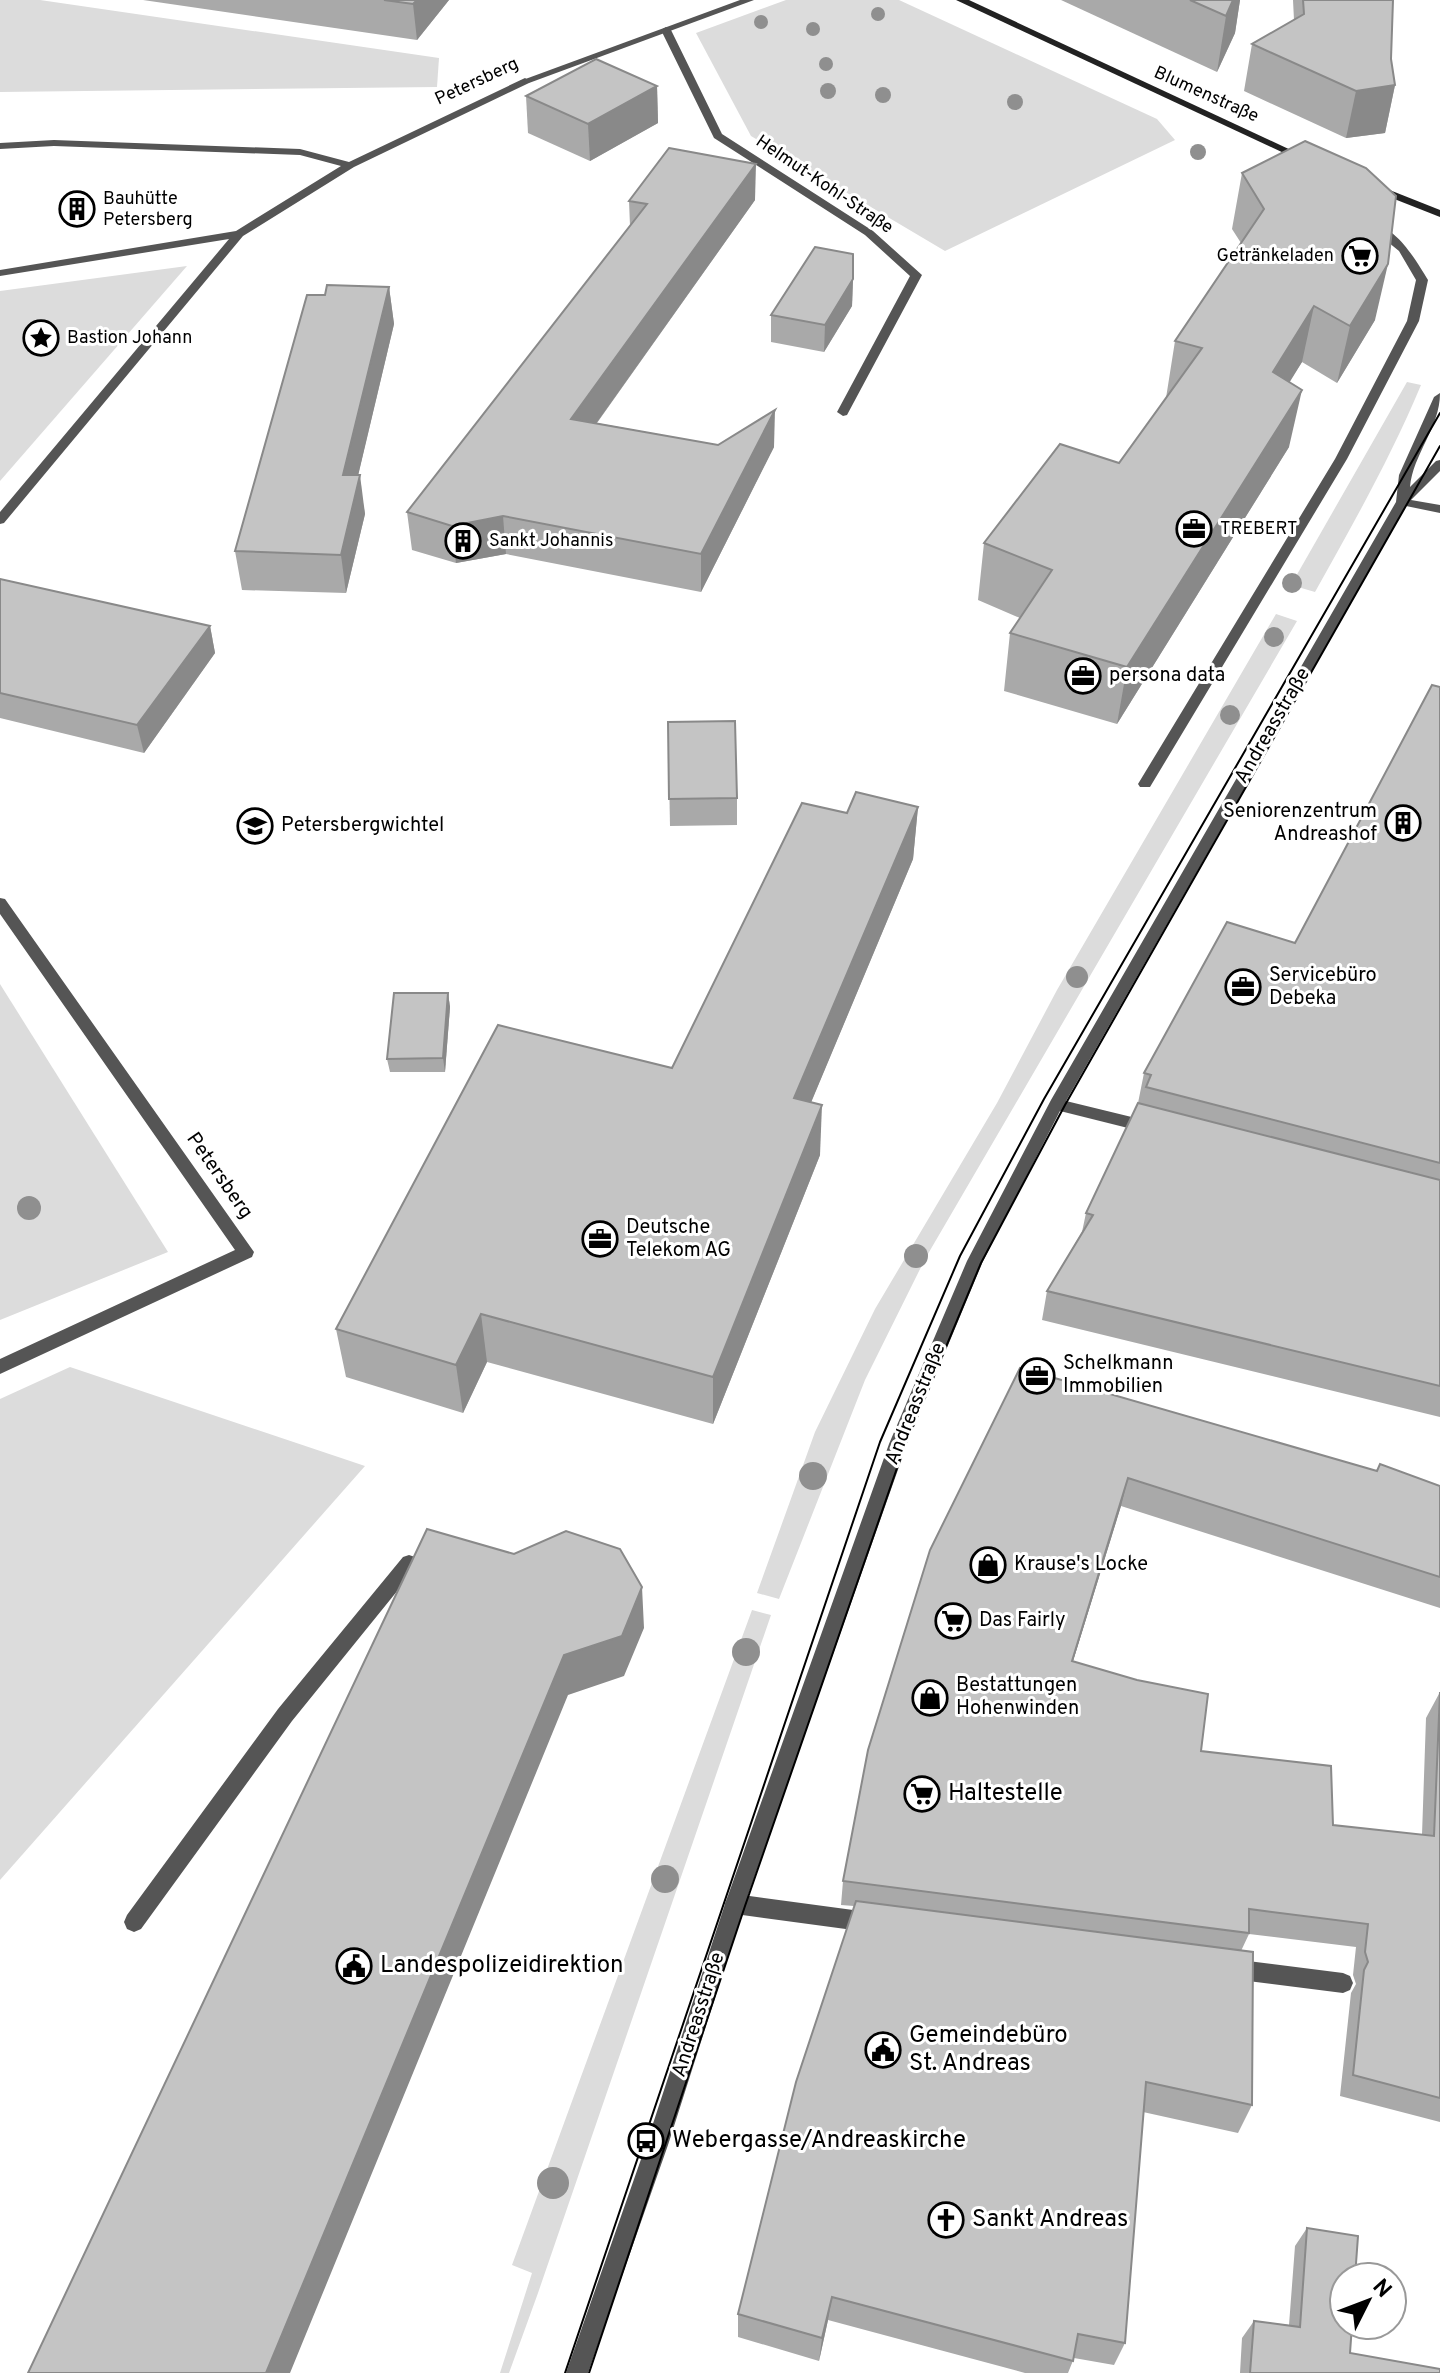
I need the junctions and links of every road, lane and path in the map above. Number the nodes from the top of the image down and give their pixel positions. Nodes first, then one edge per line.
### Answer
1 (749, 0) edge
2 (961, 0) edge
3 (666, 30) junction
4 (0, 146) edge
5 (350, 165) junction
6 (1312, 169) edge
7 (1371, 187) edge
8 (1440, 214) edge
9 (1370, 222) edge
10 (239, 234) junction
11 (0, 273) edge
12 (1440, 397) edge
13 (843, 412) dead end
14 (1440, 464) edge
15 (1402, 502) junction
16 (1440, 509) edge
17 (0, 520) edge
18 (1145, 784) dead end
19 (0, 903) edge
20 (1056, 1104) junction
21 (1164, 1131) edge
22 (0, 1367) edge
23 (409, 1563) edge
24 (735, 1904) junction
25 (134, 1922) dead end
26 (891, 1925) edge
27 (1218, 1967) edge
28 (1343, 1983) dead end
29 (577, 2373) edge

1 - 3 street, Petersberg
2 - 6 main road, Blumenstraße
3 - 5 street, Petersberg
3 - 13 street, Helmut-Kohl-Straße
4 - 5 street
5 - 10 street, Petersberg
7 - 8 main road
9 - 18 street
10 - 11 street, Petersberg
10 - 17 street, Petersberg
12 - 15 street, Andreasstraße
14 - 15 street, Andreasstraße
15 - 16 street
15 - 20 street, Andreasstraße
19 - 22 street, Petersberg
20 - 21 street
20 - 24 street, Andreasstraße
23 - 25 street
24 - 26 street
24 - 29 street, Andreasstraße
27 - 28 street

